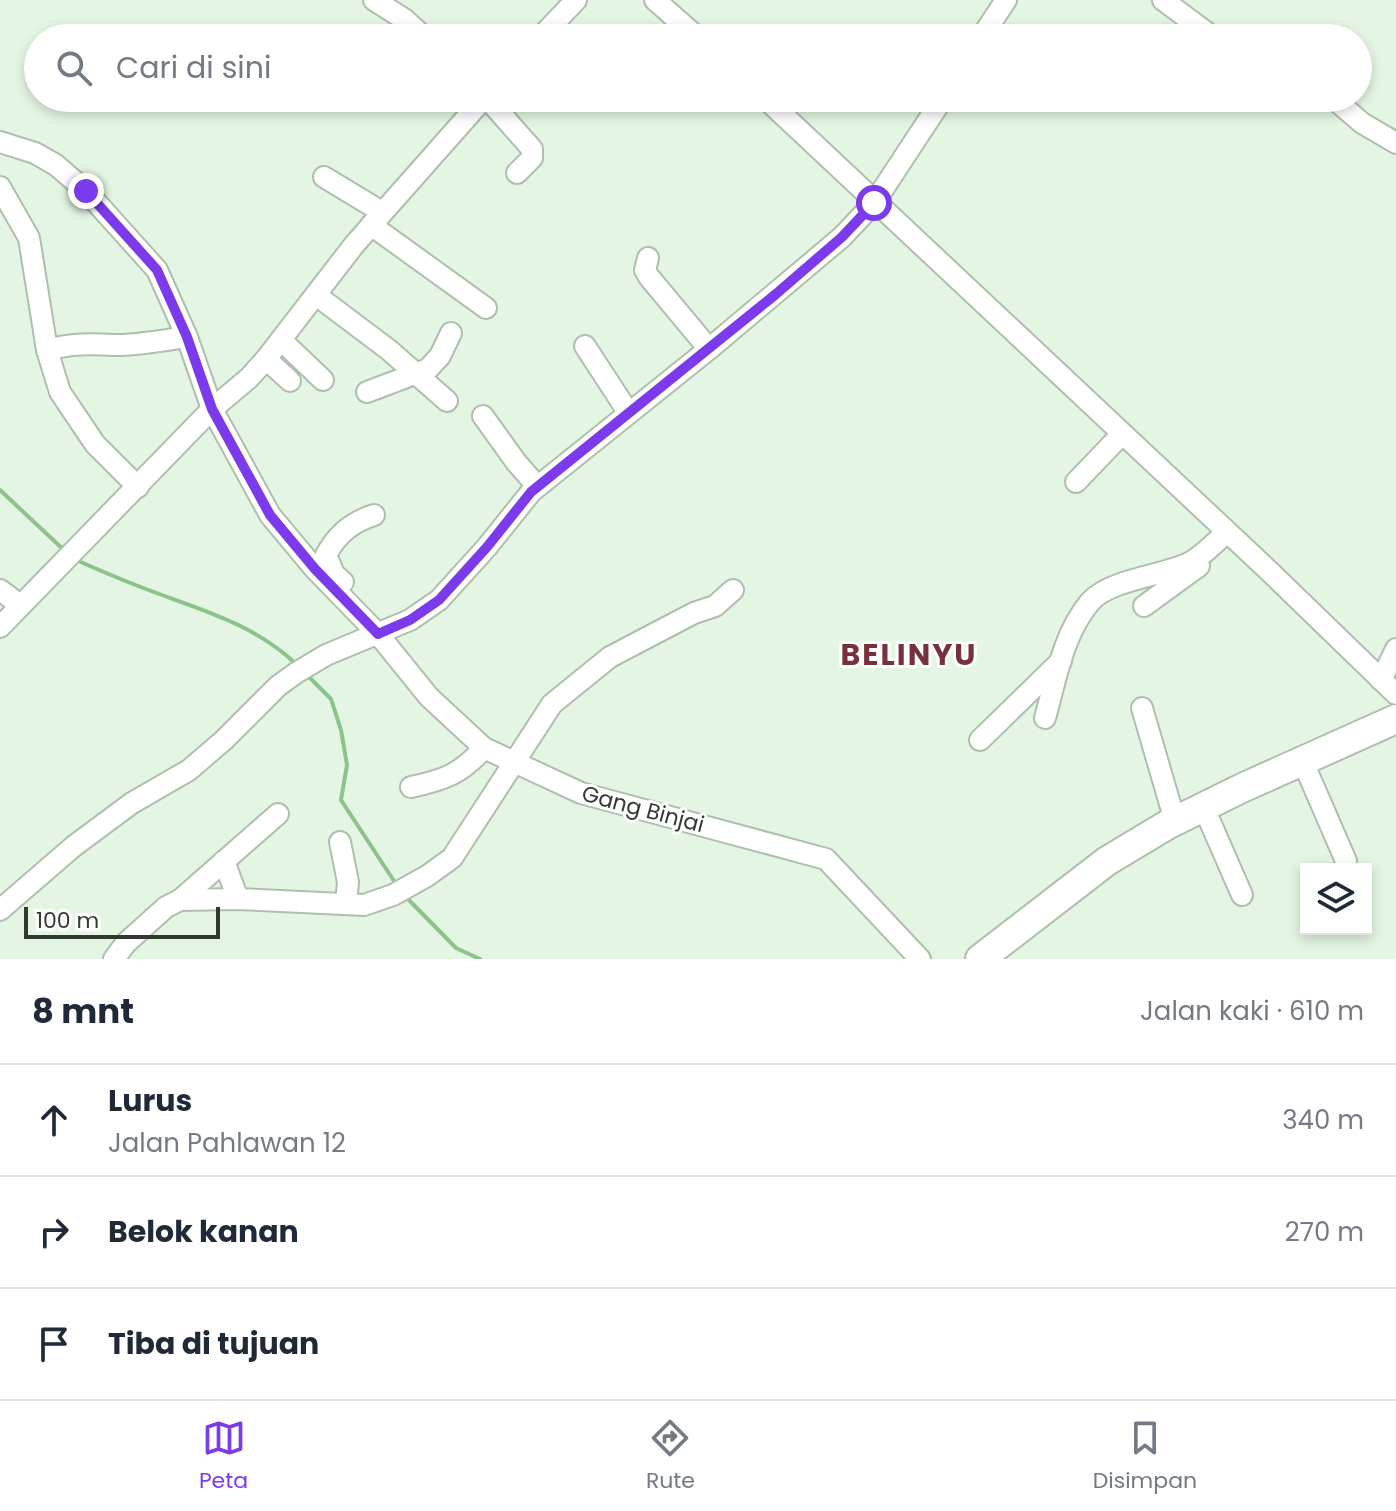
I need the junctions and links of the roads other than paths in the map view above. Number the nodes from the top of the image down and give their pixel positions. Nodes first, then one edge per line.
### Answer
1 (374, 0) edge
2 (576, 0) edge
3 (655, 0) edge
4 (1006, 0) edge
5 (1163, 0) edge
6 (403, 8) edge
7 (553, 24) edge
8 (682, 24) edge
9 (990, 24) edge
10 (1195, 24) edge
11 (473, 112) edge
12 (498, 112) edge
13 (780, 112) edge
14 (934, 112) edge
15 (1349, 112) edge
16 (0, 142) edge
17 (1396, 143) edge
18 (517, 173) dead end
19 (324, 177) dead end
20 (0, 187) edge
21 (874, 203) junction
22 (377, 219) junction
23 (648, 258) dead end
24 (316, 295) junction
25 (486, 308) dead end
26 (451, 333) dead end
27 (187, 337) junction
28 (281, 340) junction
29 (585, 346) dead end
30 (709, 349) junction
31 (47, 350) junction
32 (266, 359) junction
33 (416, 373) junction
34 (323, 380) dead end
35 (290, 381) dead end
36 (367, 392) dead end
37 (447, 401) dead end
38 (212, 409) junction
39 (628, 412) junction
40 (483, 416) dead end
41 (1121, 435) junction
42 (1076, 482) dead end
43 (537, 486) junction
44 (138, 487) junction
45 (374, 515) dead end
46 (1230, 537) junction
47 (0, 590) edge
48 (733, 590) dead end
49 (19, 604) junction
50 (349, 605) junction
51 (1144, 606) dead end
52 (0, 627) edge
53 (378, 634) junction
54 (1396, 649) edge
55 (1061, 661) junction
56 (1388, 687) edge
57 (1142, 708) dead end
58 (1045, 718) dead end
59 (1396, 719) edge
60 (980, 740) dead end
61 (484, 748) junction
62 (516, 762) junction
63 (1303, 762) junction
64 (411, 787) dead end
65 (1204, 808) junction
66 (278, 814) dead end
67 (1175, 821) junction
68 (340, 842) dead end
69 (224, 861) junction
70 (1346, 861) dead end
71 (1242, 895) dead end
72 (238, 899) junction
73 (180, 900) junction
74 (346, 904) junction
75 (0, 910) edge
76 (114, 959) edge
77 (920, 959) edge
78 (980, 959) edge

1 - 6 street
2 - 7 street
3 - 8 street
4 - 9 street
5 - 10 street
11 - 22 street
12 - 18 street
13 - 21 street
14 - 21 street
15 - 17 street
16 - 27 street, Gang Binjai
19 - 22 street
20 - 31 street
21 - 30 street
21 - 41 street
22 - 24 street
22 - 25 street
23 - 30 street
24 - 28 street
24 - 33 street
26 - 33 street
27 - 31 street
27 - 38 street, Gang Binjai
28 - 32 street
28 - 34 street
29 - 39 street
30 - 39 street
31 - 44 street
32 - 35 street
32 - 38 street
33 - 36 street
33 - 37 street
38 - 44 street
38 - 50 street, Gang Binjai
39 - 43 street
40 - 43 street
41 - 42 street
41 - 46 street
43 - 53 street
44 - 49 street
45 - 50 street
46 - 51 street
46 - 55 street
46 - 56 street
47 - 49 street
48 - 62 street
49 - 52 street
50 - 53 street, Gang Binjai
53 - 61 street, Gang Binjai
53 - 75 street
54 - 56 street
55 - 58 street
55 - 60 street
57 - 67 street
59 - 63 highway
61 - 62 street, Gang Binjai
61 - 64 street
62 - 74 street
62 - 77 street, Gang Binjai
63 - 65 highway
63 - 70 street
65 - 67 highway
65 - 71 street
66 - 69 street
67 - 78 highway
68 - 74 street
69 - 72 street
69 - 73 street
72 - 73 street
72 - 74 street
73 - 76 street

